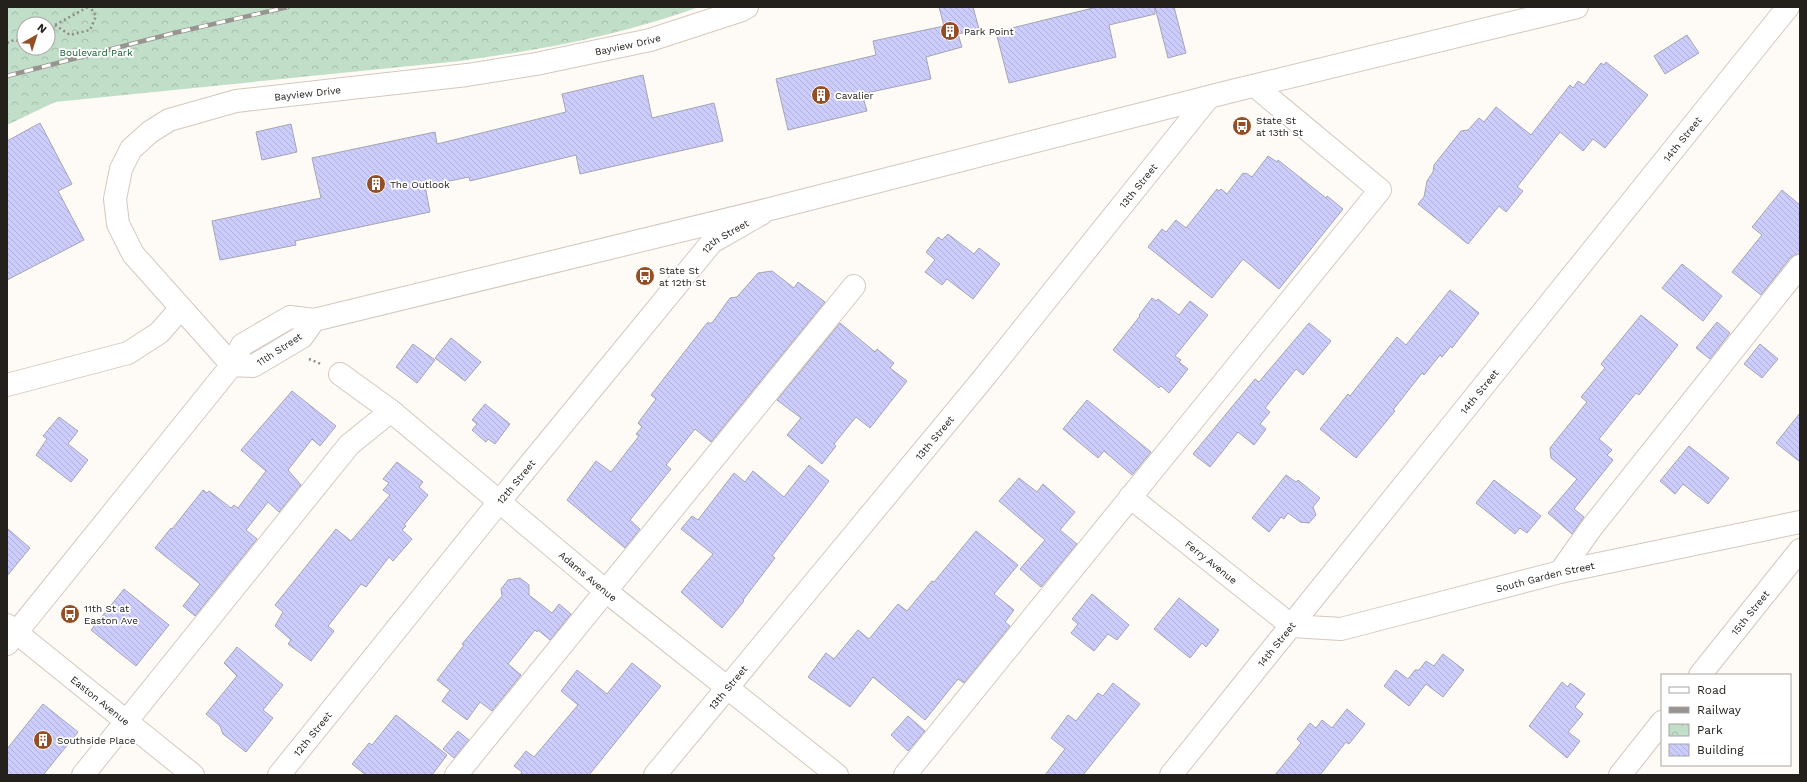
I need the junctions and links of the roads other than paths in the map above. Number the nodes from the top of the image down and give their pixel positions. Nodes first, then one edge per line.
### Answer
1 (747, 7) edge
2 (1578, 7) edge
3 (1788, 7) edge
4 (1255, 86) junction
5 (1209, 97) junction
6 (770, 209) junction
7 (1800, 266) edge
8 (854, 286) dead end
9 (181, 308) junction
10 (232, 365) junction
11 (340, 374) dead end
12 (7, 385) edge
13 (391, 411) junction
14 (1130, 497) junction
15 (499, 502) junction
16 (1800, 522) edge
17 (1800, 550) edge
18 (1560, 572) junction
19 (607, 592) junction
20 (1292, 626) junction
21 (10, 634) edge
22 (1701, 674) edge
23 (728, 687) junction
24 (127, 722) junction
25 (1661, 723) edge
26 (84, 775) edge
27 (193, 775) edge
28 (279, 775) edge
29 (456, 775) edge
30 (655, 775) edge
31 (837, 775) edge
32 (905, 775) edge
33 (1171, 775) edge
34 (1620, 775) edge

1 - 9 street, Bayview Drive
2 - 4 street
3 - 20 street, 14th Street
4 - 5 street
4 - 14 street
5 - 6 street
5 - 23 street, 13th Street
6 - 10 street, 11th Street
6 - 15 street, 12th Street
7 - 18 street
8 - 19 street
9 - 10 street, Bayview Drive
9 - 12 street
10 - 21 street, 11th Street
11 - 13 street, Adams Avenue
13 - 15 street, Adams Avenue
13 - 24 street
14 - 20 street, Ferry Avenue
14 - 32 street
15 - 19 street, Adams Avenue
15 - 28 street, 12th Street
16 - 18 street, South Garden Street
17 - 22 street, 15th Street
18 - 20 street, South Garden Street
19 - 23 street, Adams Avenue
19 - 29 street
20 - 33 street, 14th Street
21 - 24 street, Easton Avenue
23 - 30 street, 13th Street
23 - 31 street, Adams Avenue
24 - 26 street
24 - 27 street, Easton Avenue
25 - 34 street

